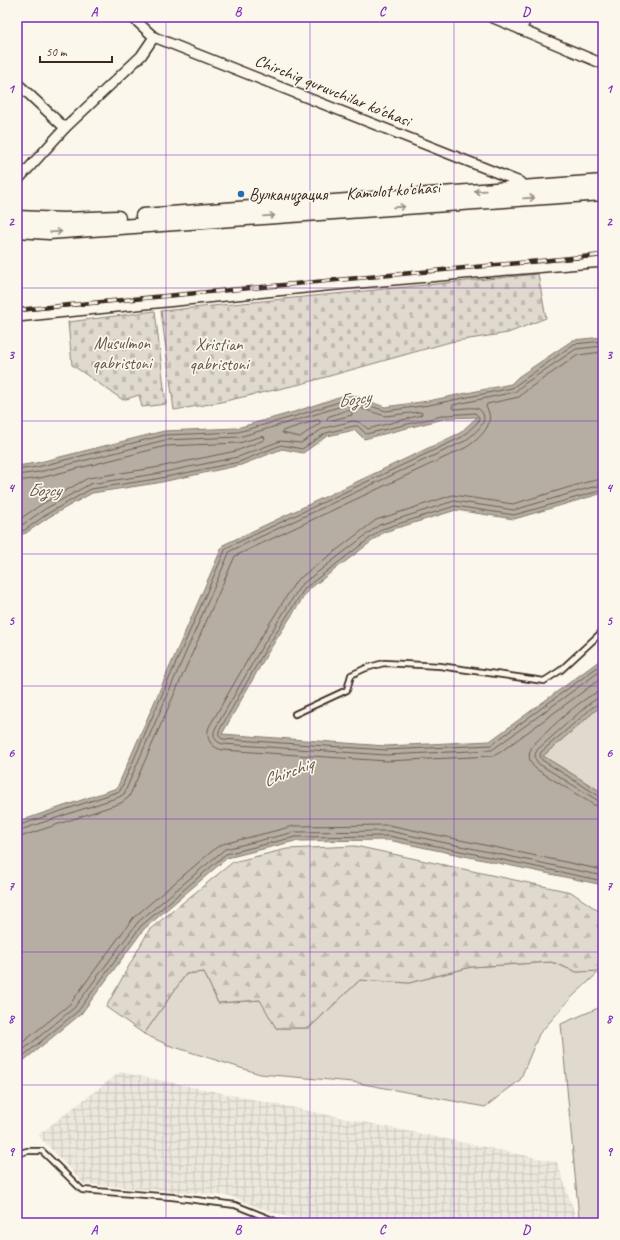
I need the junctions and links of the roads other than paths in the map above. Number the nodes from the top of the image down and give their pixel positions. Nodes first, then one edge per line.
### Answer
1 (132, 17) edge
2 (491, 17) edge
3 (527, 17) edge
4 (521, 30) junction
5 (154, 37) junction
6 (603, 64) edge
7 (17, 82) edge
8 (65, 128) junction
9 (17, 181) edge
10 (603, 182) edge
11 (524, 188) junction
12 (603, 192) edge
13 (17, 218) edge
14 (17, 230) edge
15 (603, 262) edge
16 (17, 317) edge
17 (603, 631) edge
18 (295, 714) dead end
19 (17, 1154) edge
20 (280, 1223) edge

1 - 5 street, Chirchiq quruvchilar ko'chasi
2 - 4 street
3 - 4 street
4 - 6 street
5 - 8 street
5 - 11 street, Chirchiq quruvchilar ko'chasi
7 - 8 street
8 - 9 street
10 - 11 main road
11 -> 13 main road
14 -> 12 main road, Kamolot ko‘chasi
15 - 16 street
17 - 18 lane
19 - 20 lane

